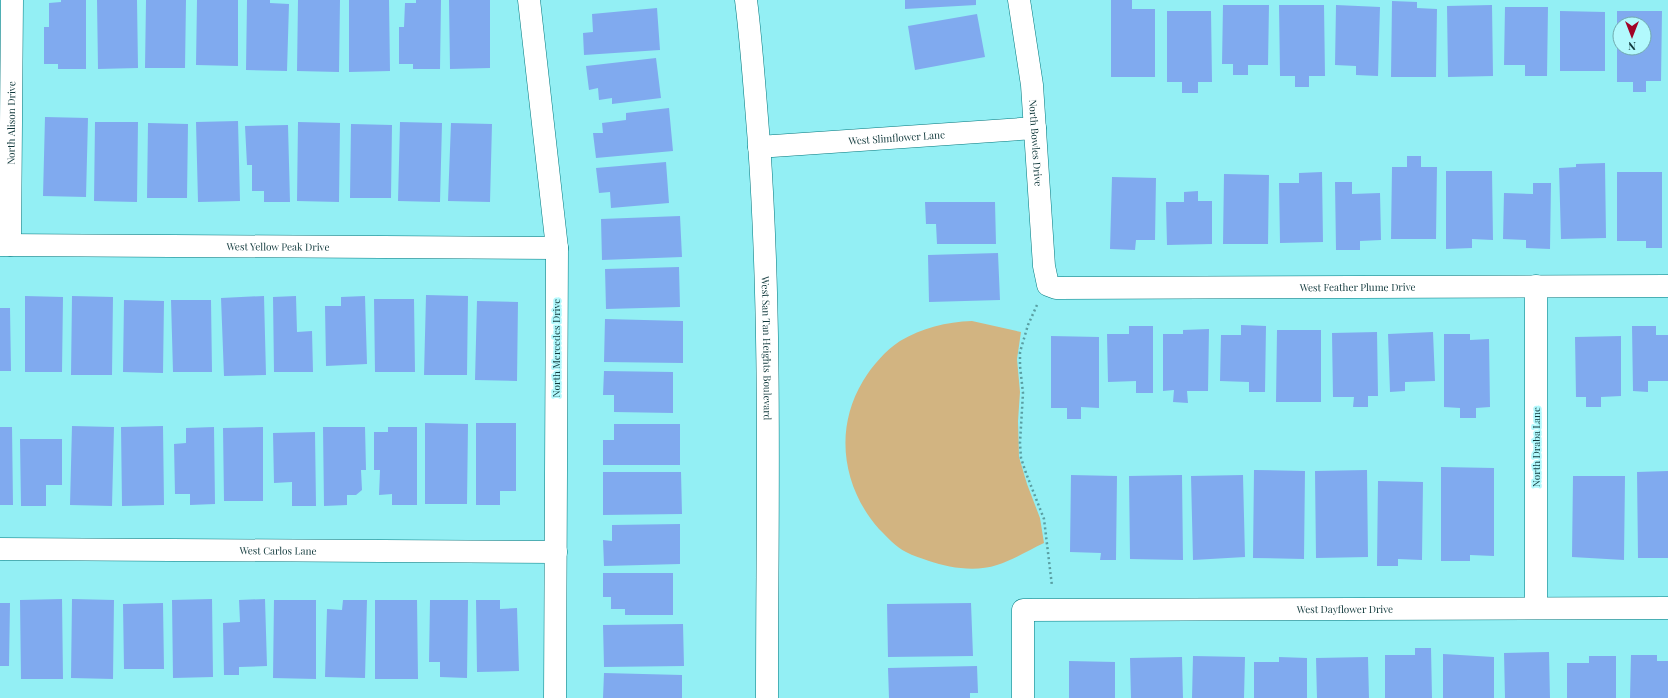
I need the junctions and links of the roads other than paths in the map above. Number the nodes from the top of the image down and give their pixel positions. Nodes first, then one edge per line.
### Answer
1 (12, 0) edge
2 (529, 0) edge
3 (746, 0) edge
4 (1019, 0) edge
5 (1035, 128) junction
6 (759, 147) junction
7 (5, 245) edge
8 (557, 248) junction
9 (1048, 285) joint
10 (1536, 286) junction
11 (1668, 286) edge
12 (0, 549) edge
13 (556, 552) junction
14 (1536, 608) junction
15 (1668, 608) edge
16 (555, 698) edge
17 (767, 698) edge
18 (1023, 698) edge

1 - 7 street, North Alison Drive
2 - 8 street, North Mercedes Drive
3 - 6 street, West San Tan Heights Boulevard
4 - 5 street, North Bowles Drive
5 - 6 street, West Slimflower Lane
5 - 9 street, North Bowles Drive
6 - 17 street, West San Tan Heights Boulevard
7 - 8 street, West Yellow Peak Drive
8 - 13 street, North Mercedes Drive
9 - 10 street, West Feather Plume Drive
10 - 11 street, West Feather Plume Drive
10 - 14 street, North Draba Lane
12 - 13 street, West Carlos Lane
13 - 16 street, North Mercedes Drive
14 - 15 street, West Dayflower Drive
14 - 18 street, West Dayflower Drive

